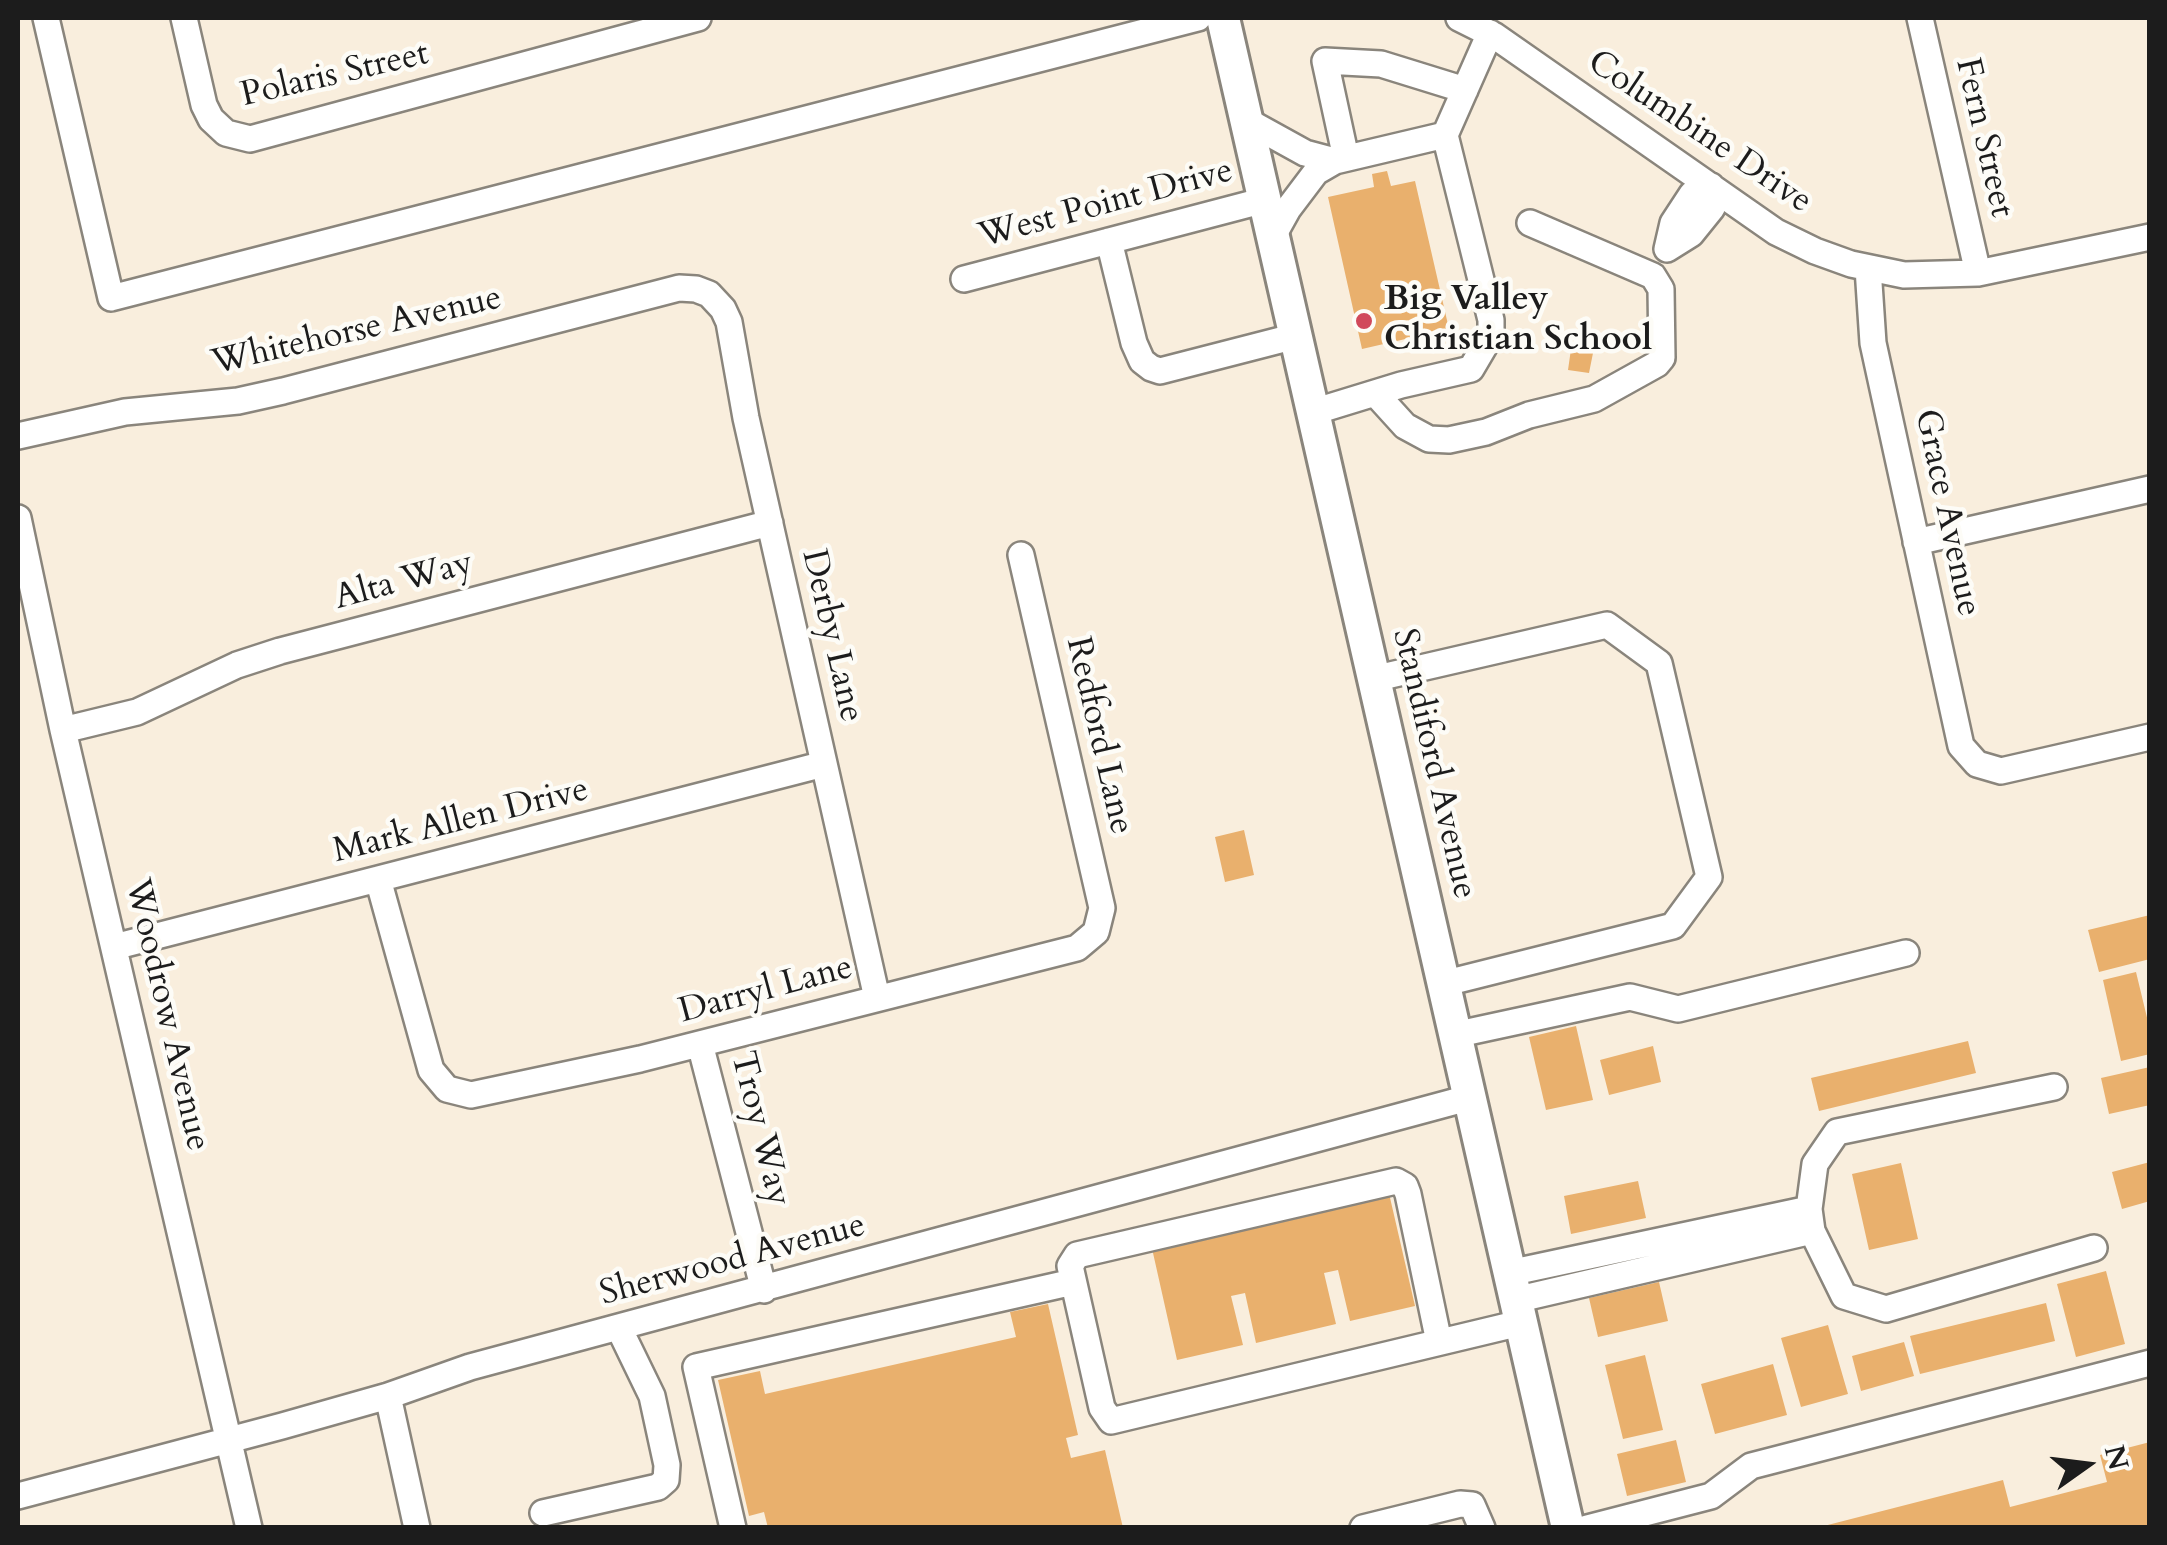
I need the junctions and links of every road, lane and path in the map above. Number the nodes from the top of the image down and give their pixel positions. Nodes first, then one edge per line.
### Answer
1 (46, 18) edge
2 (184, 18) edge
3 (698, 18) edge
4 (1198, 18) edge
5 (1223, 18) edge
6 (1459, 18) edge
7 (1920, 18) edge
8 (1497, 28) edge
9 (1464, 90) junction
10 (1247, 121) junction
11 (1445, 135) junction
12 (1341, 159) junction
13 (1711, 186) junction
14 (1265, 200) junction
15 (1530, 223) dead end
16 (1273, 236) junction
17 (2150, 237) edge
18 (1109, 241) junction
19 (1868, 268) junction
20 (1978, 274) junction
21 (1653, 276) junction
22 (964, 279) dead end
23 (709, 294) joint
24 (1296, 336) junction
25 (1376, 393) junction
26 (1313, 412) junction
27 (18, 436) edge
28 (2150, 488) edge
29 (18, 518) edge
30 (770, 523) junction
31 (1916, 542) junction
32 (1021, 555) dead end
33 (1373, 680) junction
34 (63, 730) junction
35 (2150, 738) edge
36 (824, 764) junction
37 (378, 879) junction
38 (1096, 932) joint
39 (114, 947) junction
40 (1906, 953) dead end
41 (1442, 984) junction
42 (878, 998) junction
43 (1454, 1035) junction
44 (700, 1044) junction
45 (2054, 1087) dead end
46 (1468, 1098) junction
47 (1810, 1220) junction
48 (2094, 1248) dead end
49 (1073, 1282) junction
50 (764, 1290) junction
51 (1515, 1298) junction
52 (619, 1328) junction
53 (1439, 1342) junction
54 (2150, 1363) edge
55 (388, 1396) junction
56 (229, 1439) junction
57 (18, 1496) edge
58 (543, 1514) dead end
59 (249, 1528) edge
60 (417, 1528) edge
61 (733, 1528) edge
62 (1363, 1528) edge
63 (1482, 1528) edge
64 (1568, 1528) edge
65 (1587, 1528) edge

1 - 4 street
2 - 3 street, Polaris Street
5 - 10 main road, Standiford Avenue
6 - 8 street, Columbine Drive
7 - 20 street, Fern Street
8 - 9 street
8 - 13 street, Columbine Drive
9 - 11 street
9 - 12 street
10 - 12 street
10 - 14 main road, Standiford Avenue
11 - 12 street
11 - 25 street
12 - 16 street
13 - 19 street, Columbine Drive
13 - 21 street
14 - 16 main road, Standiford Avenue
14 - 18 street, West Point Drive
15 - 21 street
16 - 24 main road, Standiford Avenue
17 - 20 street, Columbine Drive
18 - 22 street, West Point Drive
18 - 24 street
19 - 20 street, Columbine Drive
19 - 31 street, Grace Avenue
21 - 25 street
23 - 27 street, Whitehorse Avenue
23 - 30 street, Derby Lane
24 - 26 main road, Standiford Avenue
25 - 26 street
26 - 33 main road, Standiford Avenue
28 - 31 street
29 - 34 street, Woodrow Avenue
30 - 34 street, Alta Way
30 - 36 street, Derby Lane
31 - 35 street, Grace Avenue
32 - 38 street, Redford Lane
33 - 41 main road, Standiford Avenue
33 - 41 street
34 - 39 street, Woodrow Avenue
36 - 37 street, Mark Allen Drive
36 - 42 street, Derby Lane
37 - 39 street, Mark Allen Drive
37 - 44 street, Darryl Lane
38 - 42 street, Darryl Lane
39 - 56 street, Woodrow Avenue
40 - 43 street
41 - 43 main road, Standiford Avenue
42 - 44 street, Darryl Lane
43 - 46 main road, Standiford Avenue
44 - 50 street, Troy Way
45 - 47 street
46 - 50 street, Sherwood Avenue
46 - 51 main road, Standiford Avenue
47 - 48 street
47 - 51 street
49 - 53 street
49 - 53 street
49 - 61 street
50 - 52 street, Sherwood Avenue
51 - 53 street
51 - 64 main road, Standiford Avenue
52 - 55 street, Sherwood Avenue
52 - 58 street
54 - 65 street
55 - 56 street, Sherwood Avenue
55 - 60 street
56 - 57 street, Sherwood Avenue
56 - 59 street, Woodrow Avenue
62 - 63 street

